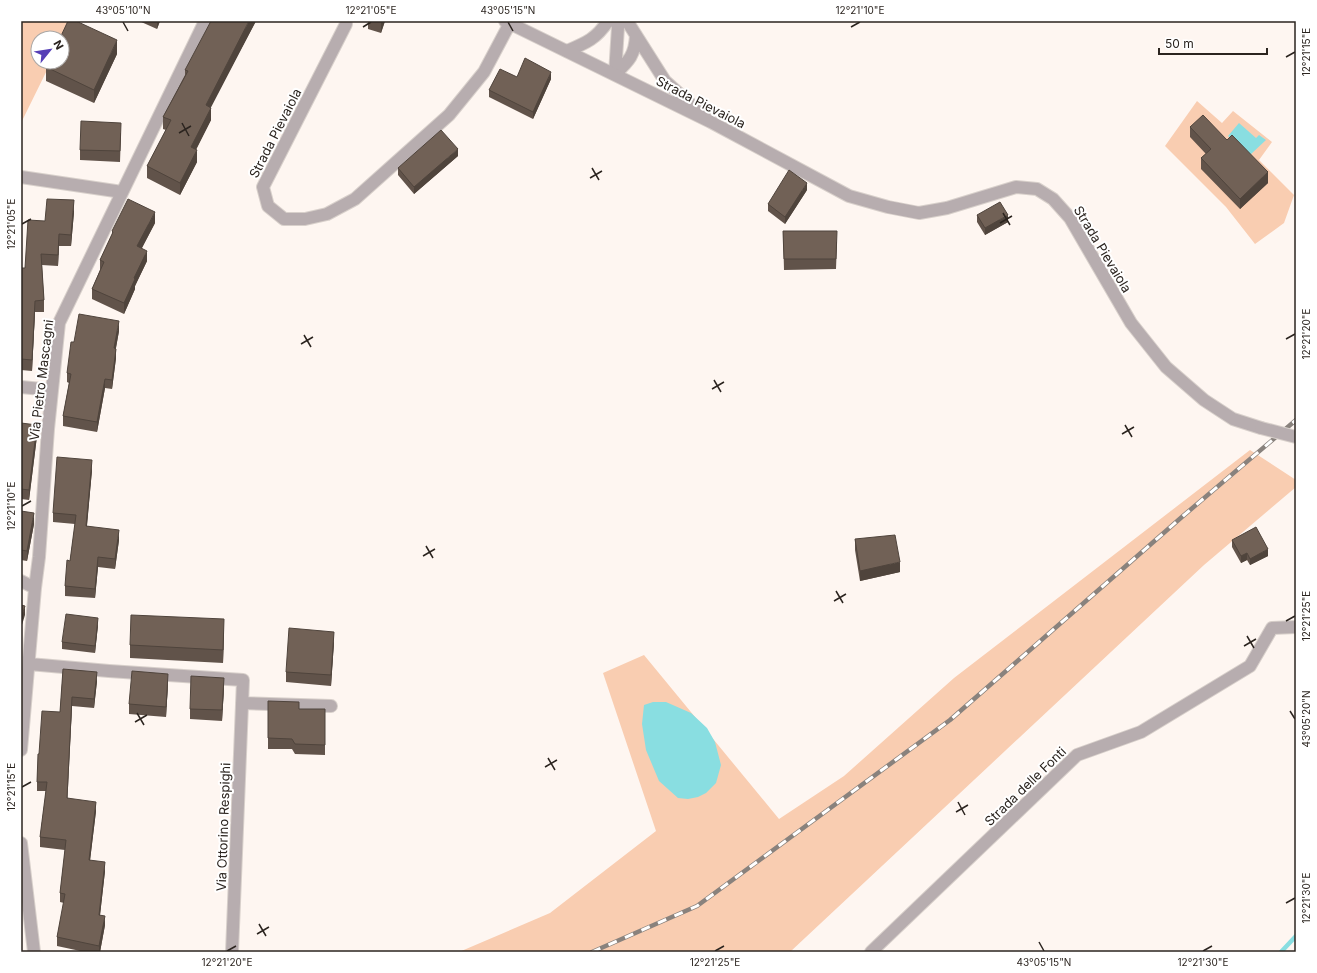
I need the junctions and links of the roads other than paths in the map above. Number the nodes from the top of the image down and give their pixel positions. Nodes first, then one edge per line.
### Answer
1 (205, 21) edge
2 (608, 21) edge
3 (616, 21) edge
4 (627, 21) edge
5 (507, 22) edge
6 (346, 24) dead end
7 (636, 35) junction
8 (567, 51) junction
9 (615, 74) junction
10 (711, 122) junction
11 (21, 177) edge
12 (122, 192) junction
13 (21, 387) edge
14 (52, 390) junction
15 (1296, 437) edge
16 (21, 581) edge
17 (35, 588) junction
18 (1296, 627) edge
19 (29, 664) junction
20 (242, 703) junction
21 (330, 706) dead end
22 (21, 750) edge
23 (21, 843) edge
24 (34, 952) edge
25 (232, 952) edge
26 (871, 952) edge

1 - 12 street, Via Pietro Mascagni
2 - 8 street
3 - 9 street
4 - 7 street
5 - 6 street, Strada Pievaiola
5 - 8 street, Strada Pievaiola
7 - 9 street
7 - 10 street
8 - 9 street, Strada Pievaiola
9 - 10 street, Strada Pievaiola
10 - 15 street, Strada Pievaiola, bridge
11 - 12 street
12 - 14 street, Via Pietro Mascagni
13 - 14 street
14 - 17 street, Via Pietro Mascagni
16 - 17 street
17 - 19 street, Via Pietro Mascagni
18 - 26 street, Strada delle Fonti
19 - 20 street, Via Ottorino Respighi
19 - 22 street, Via Pietro Mascagni
20 - 21 street
20 - 25 street, Via Ottorino Respighi
23 - 24 street

